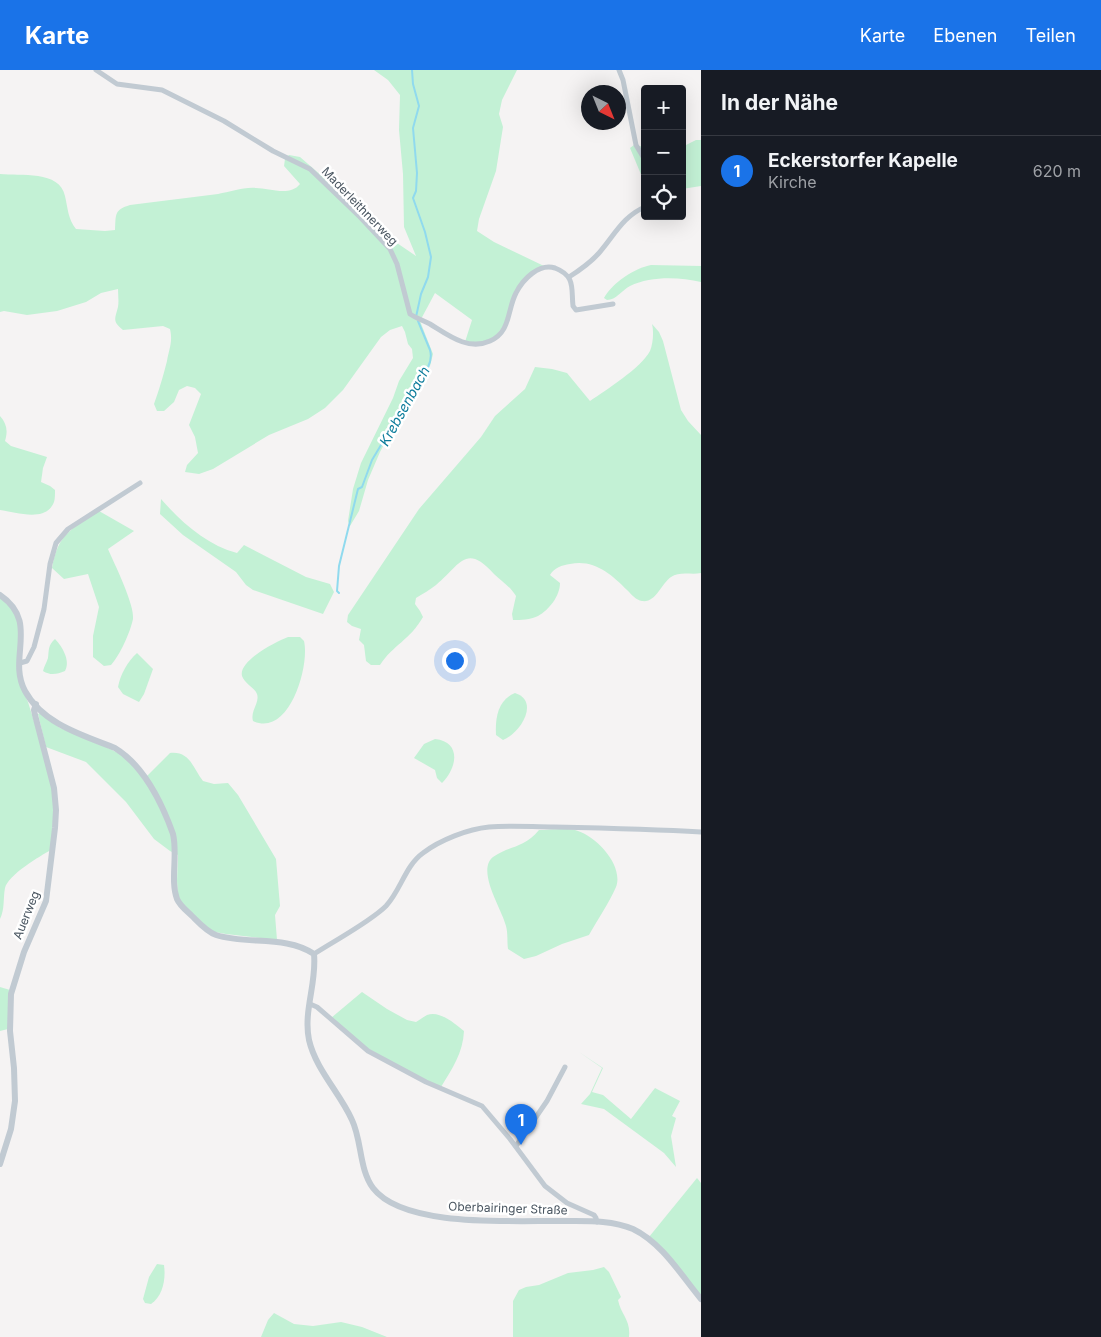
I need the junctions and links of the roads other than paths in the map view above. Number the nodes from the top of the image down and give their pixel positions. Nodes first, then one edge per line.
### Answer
1 (96, 70) edge
2 (618, 70) edge
3 (641, 154) edge
4 (641, 209) edge
5 (568, 277) junction
6 (613, 304) dead end
7 (140, 483) dead end
8 (0, 595) edge
9 (20, 663) junction
10 (36, 704) junction
11 (701, 832) edge
12 (314, 954) junction
13 (310, 1004) junction
14 (565, 1067) dead end
15 (516, 1146) junction
16 (0, 1164) edge
17 (597, 1222) junction
18 (701, 1299) edge

1 - 5 street, Maderleithnerweg
2 - 3 street
4 - 5 street
5 - 6 street
7 - 9 street
8 - 9 street
9 - 10 street
10 - 12 street
10 - 16 street, Auerweg
11 - 12 street
12 - 13 street, Oberbairinger Straße
13 - 15 street
13 - 17 street, Oberbairinger Straße
14 - 15 street
15 - 17 street
17 - 18 street, Oberbairinger Straße

